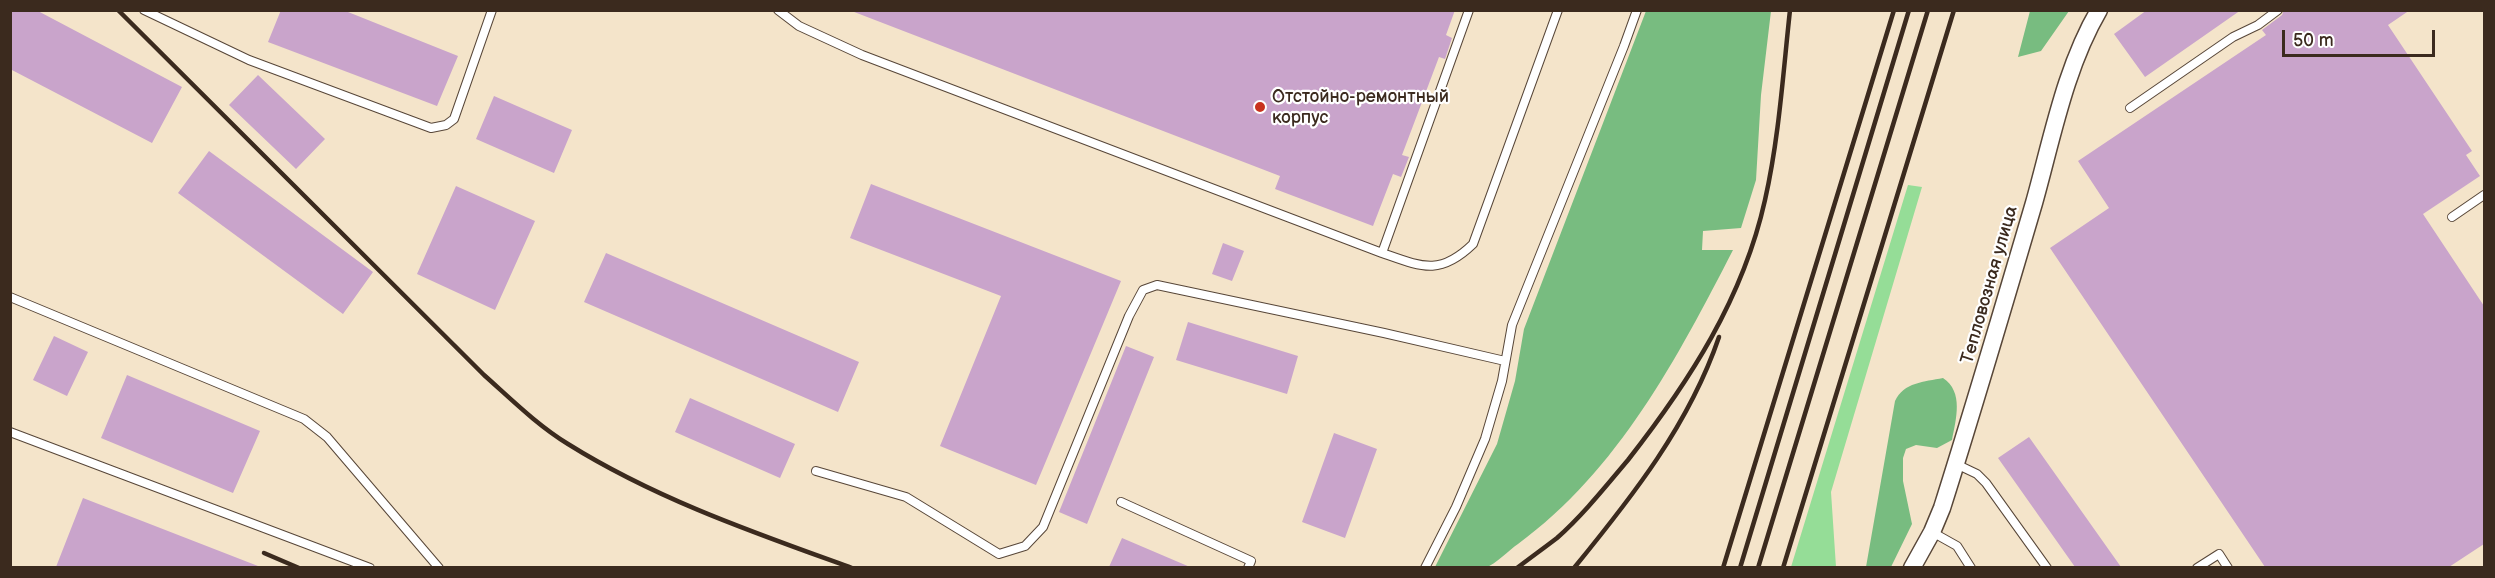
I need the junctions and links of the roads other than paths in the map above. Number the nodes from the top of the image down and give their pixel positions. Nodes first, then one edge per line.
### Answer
1 (144, 10) edge
2 (492, 10) edge
3 (778, 10) edge
4 (1469, 10) edge
5 (1558, 10) edge
6 (1637, 10) edge
7 (2099, 10) edge
8 (2278, 10) edge
9 (2130, 108) dead end
10 (2484, 195) edge
11 (2452, 217) dead end
12 (1382, 253) junction
13 (10, 297) edge
14 (1505, 361) junction
15 (10, 432) edge
16 (1956, 464) junction
17 (816, 471) dead end
18 (1121, 502) dead end
19 (1932, 532) junction
20 (370, 567) edge
21 (439, 567) edge
22 (1248, 567) edge
23 (1425, 567) edge
24 (1912, 567) edge
25 (1971, 567) edge
26 (2047, 567) edge
27 (2197, 567) edge
28 (2228, 567) edge

1 - 2 lane
3 - 12 lane
4 - 12 lane
5 - 12 lane
6 - 14 lane
7 - 16 street, Тепловозная улица
8 - 9 lane
10 - 11 lane
13 - 21 lane
14 - 17 lane
14 - 23 lane
15 - 20 lane
16 - 19 street, Тепловозная улица
16 - 26 lane
18 - 22 lane
19 - 24 street, Тепловозная улица
19 - 25 lane
27 - 28 lane

